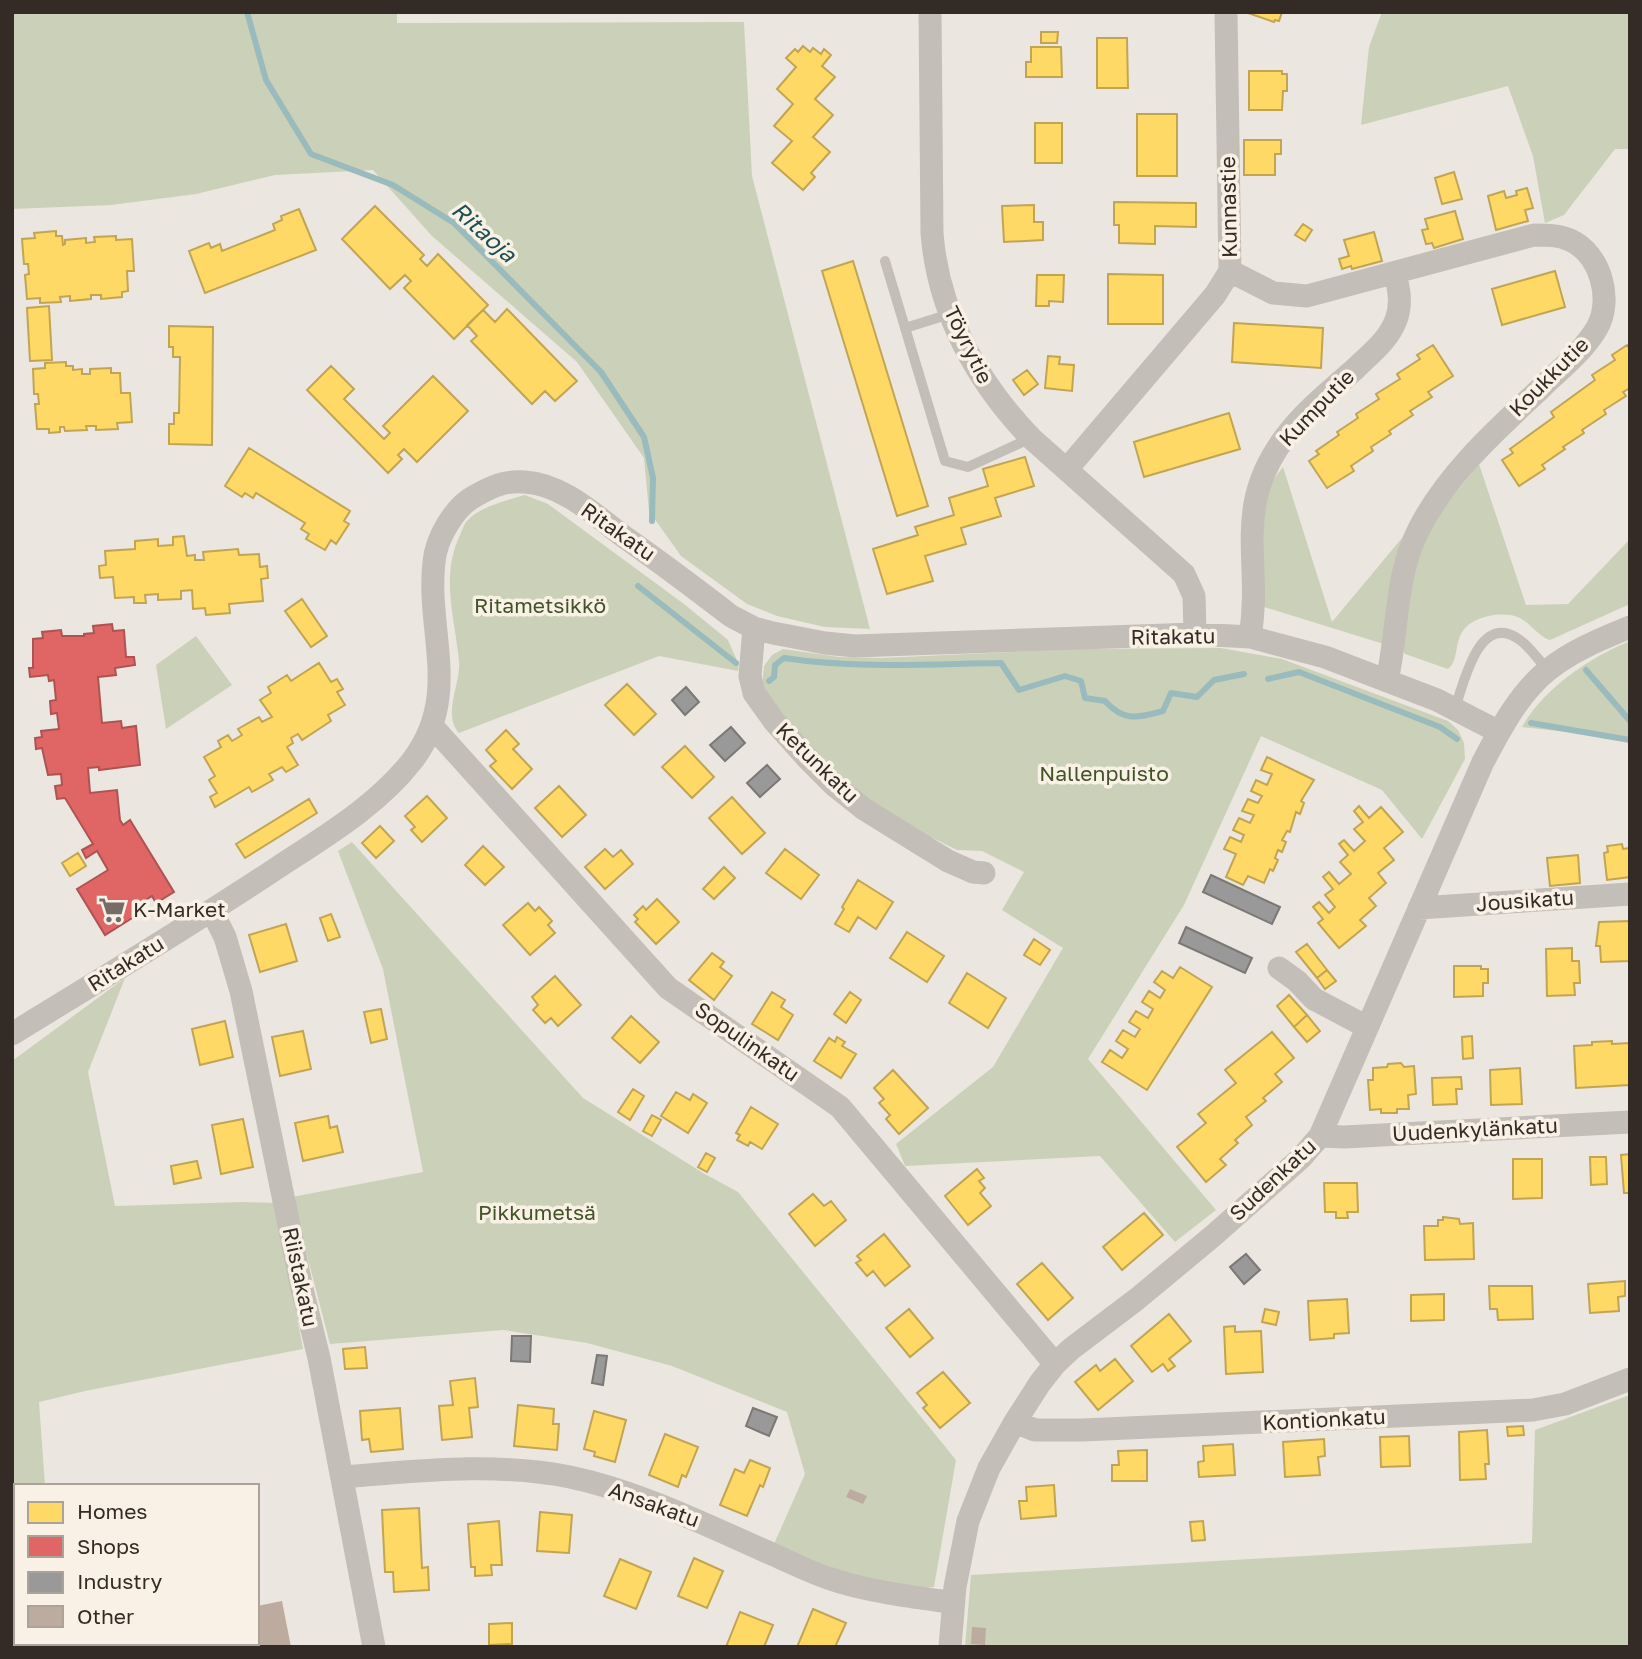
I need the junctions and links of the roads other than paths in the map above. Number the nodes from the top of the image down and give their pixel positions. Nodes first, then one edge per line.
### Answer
1 (930, 12) edge
2 (1226, 12) edge
3 (885, 261) dead end
4 (1230, 271) junction
5 (1395, 273) junction
6 (950, 314) junction
7 (905, 328) junction
8 (1031, 438) junction
9 (1067, 469) junction
10 (1630, 627) edge
11 (754, 628) junction
12 (1195, 634) junction
13 (1250, 637) junction
14 (1548, 670) junction
15 (1387, 681) junction
16 (1455, 708) junction
17 (432, 726) junction
18 (1499, 732) junction
19 (984, 873) dead end
20 (1630, 894) edge
21 (1419, 908) junction
22 (212, 911) junction
23 (1279, 968) dead end
24 (1367, 1027) junction
25 (12, 1034) edge
26 (1630, 1122) edge
27 (1320, 1136) junction
28 (1055, 1364) junction
29 (1630, 1379) edge
30 (1015, 1422) junction
31 (342, 1477) junction
32 (953, 1602) junction
33 (374, 1647) edge
34 (950, 1647) edge

1 - 6 street, Töyrytie
2 - 4 street, Kunnastie
3 - 7 lane
4 - 5 street, Koukkutie
4 - 9 street, Kunnastie
5 - 13 street, Kumputie
5 - 15 street, Koukkutie
6 - 7 lane
6 - 8 street, Töyrytie
7 - 8 lane
8 - 9 street, Töyrytie
9 - 12 street, Töyrytie
10 - 14 street, Sudenkatu
11 - 12 street, Ritakatu
11 - 17 street, Ritakatu
11 - 19 street, Ketunkatu
12 - 13 street, Ritakatu
13 - 15 street, Ritakatu
14 - 16 lane
14 - 18 street, Sudenkatu
15 - 16 street, Ritakatu
16 - 18 street, Ritakatu
17 - 22 street, Ritakatu
17 - 28 street, Sopulinkatu
18 - 21 street, Sudenkatu
20 - 21 street, Jousikatu
21 - 24 street, Sudenkatu
22 - 25 street, Ritakatu
22 - 31 street, Riistakatu
23 - 24 street
24 - 27 street, Sudenkatu
26 - 27 street, Uudenkylänkatu
27 - 28 street, Sudenkatu
28 - 30 street, Sudenkatu
29 - 30 street, Kontionkatu
30 - 32 street, Sudenkatu
31 - 32 street, Ansakatu
31 - 33 street, Riistakatu
32 - 34 street, Sudenkatu

